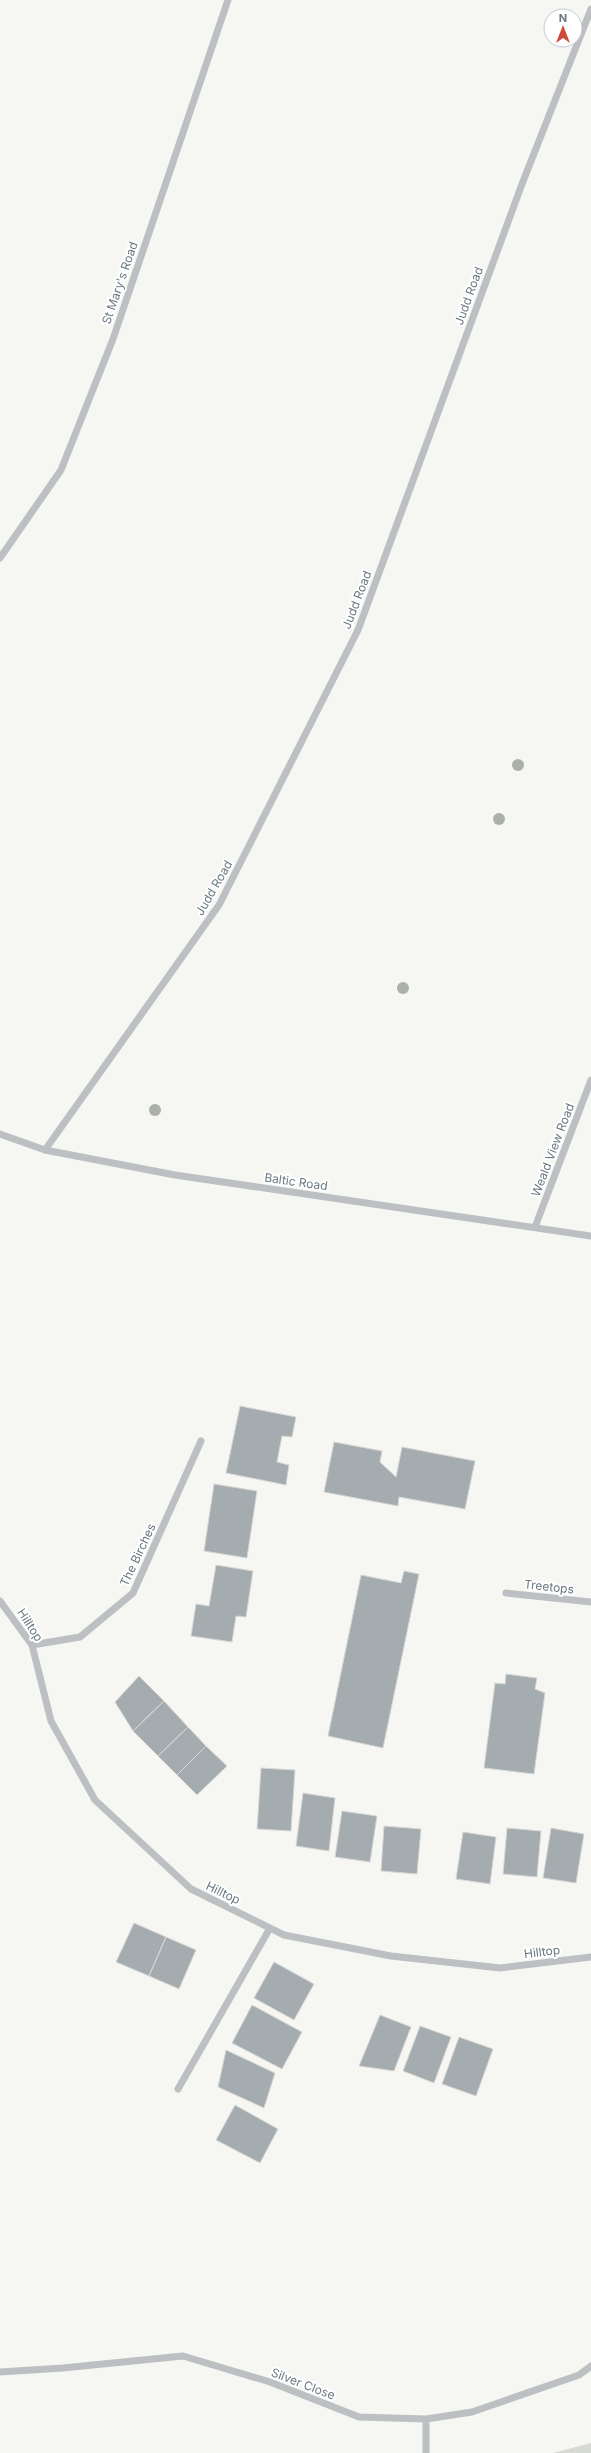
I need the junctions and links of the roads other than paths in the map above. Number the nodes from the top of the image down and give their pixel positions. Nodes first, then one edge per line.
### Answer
1 (228, 0) edge
2 (591, 8) edge
3 (0, 558) edge
4 (591, 1080) edge
5 (0, 1134) edge
6 (46, 1150) junction
7 (535, 1227) junction
8 (591, 1236) edge
9 (201, 1441) dead end
10 (506, 1593) dead end
11 (0, 1601) edge
12 (591, 1602) edge
13 (32, 1645) junction
14 (270, 1928) junction
15 (591, 1957) edge
16 (178, 2089) dead end
17 (591, 2366) edge
18 (0, 2372) edge
19 (426, 2419) junction
20 (426, 2453) edge

1 - 3 street, St Mary's Road
2 - 6 street, Judd Road
4 - 7 street, Weald View Road
5 - 6 street, Baltic Road
6 - 7 street, Baltic Road
7 - 8 street, Baltic Road
9 - 13 street, The Birches
10 - 12 street, Treetops
11 - 13 street, Hilltop
13 - 14 street, Hilltop
14 - 15 street, Hilltop
14 - 16 street
17 - 19 street, Silver Close
18 - 19 street, Silver Close
19 - 20 street

